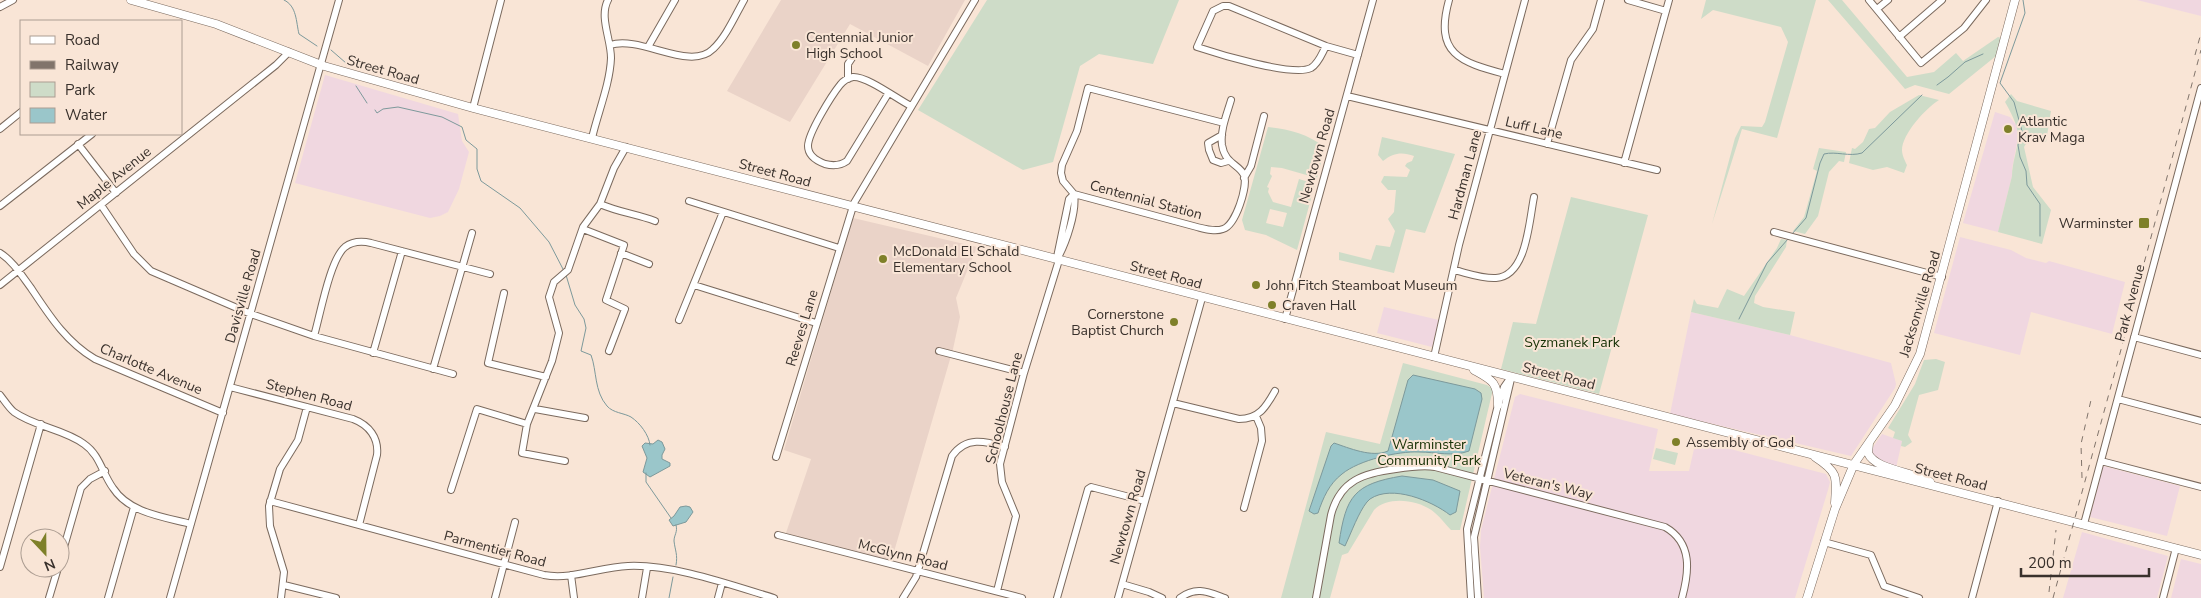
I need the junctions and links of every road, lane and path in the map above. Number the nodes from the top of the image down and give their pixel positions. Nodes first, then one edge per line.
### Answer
1 (13, 0) edge
2 (131, 0) edge
3 (339, 0) edge
4 (501, 0) edge
5 (608, 0) edge
6 (676, 0) edge
7 (744, 0) edge
8 (975, 0) edge
9 (1373, 0) edge
10 (1449, 0) edge
11 (1526, 0) edge
12 (1601, 0) edge
13 (1628, 0) edge
14 (1669, 0) edge
15 (1869, 0) edge
16 (1888, 0) edge
17 (1942, 0) edge
18 (1986, 0) edge
19 (2015, 0) edge
20 (0, 7) edge
21 (1877, 9) junction
22 (1666, 11) junction
23 (1899, 36) junction
24 (610, 45) junction
25 (1326, 46) junction
26 (648, 47) junction
27 (289, 52) junction
28 (1358, 55) junction
29 (852, 58) dead end
30 (320, 64) junction
31 (1505, 74) junction
32 (848, 79) junction
33 (2201, 88) edge
34 (888, 94) junction
35 (1347, 96) junction
36 (1231, 100) dead end
37 (911, 106) junction
38 (473, 108) junction
39 (20, 113) edge
40 (1264, 116) dead end
41 (1224, 123) junction
42 (0, 129) edge
43 (1490, 130) junction
44 (91, 135) edge
45 (1222, 135) junction
46 (592, 138) junction
47 (78, 144) junction
48 (1547, 144) junction
49 (626, 147) junction
50 (1228, 161) junction
51 (1624, 162) junction
52 (1657, 170) dead end
53 (1244, 178) junction
54 (116, 193) junction
55 (1074, 194) junction
56 (1534, 197) dead end
57 (689, 201) dead end
58 (600, 204) junction
59 (100, 205) junction
60 (0, 206) edge
61 (853, 206) junction
62 (723, 212) junction
63 (655, 221) dead end
64 (583, 229) junction
65 (1774, 232) dead end
66 (472, 233) dead end
67 (839, 248) junction
68 (402, 251) junction
69 (0, 253) edge
70 (622, 253) junction
71 (1058, 260) junction
72 (649, 264) dead end
73 (462, 266) junction
74 (1454, 270) junction
75 (18, 271) junction
76 (490, 274) dead end
77 (1942, 277) junction
78 (0, 285) edge
79 (694, 285) junction
80 (504, 293) dead end
81 (1202, 298) junction
82 (251, 314) junction
83 (1285, 319) junction
84 (679, 320) dead end
85 (816, 324) junction
86 (314, 336) junction
87 (2134, 337) junction
88 (608, 351) dead end
89 (939, 351) dead end
90 (373, 354) junction
91 (2201, 355) edge
92 (1434, 357) junction
93 (1463, 364) junction
94 (433, 369) junction
95 (1024, 373) junction
96 (453, 374) dead end
97 (546, 377) junction
98 (1511, 377) junction
99 (230, 387) junction
100 (1275, 391) dead end
101 (0, 395) edge
102 (2118, 399) junction
103 (1173, 403) junction
104 (1498, 404) junction
105 (307, 407) junction
106 (535, 409) junction
107 (223, 413) junction
108 (1256, 416) junction
109 (585, 418) dead end
110 (2201, 421) edge
111 (41, 424) junction
112 (528, 424) junction
113 (1869, 442) junction
114 (1005, 447) junction
115 (1810, 453) junction
116 (776, 457) dead end
117 (2100, 461) junction
118 (565, 462) dead end
119 (1854, 464) junction
120 (105, 472) junction
121 (1480, 479) junction
122 (1488, 481) junction
123 (1936, 485) junction
124 (2201, 487) edge
125 (451, 490) dead end
126 (270, 501) junction
127 (1145, 501) junction
128 (1998, 502) junction
129 (134, 508) junction
130 (1244, 508) dead end
131 (1835, 509) junction
132 (515, 522) dead end
133 (190, 524) junction
134 (2084, 524) junction
135 (359, 525) junction
136 (69, 528) edge
137 (778, 535) dead end
138 (1824, 542) junction
139 (2176, 548) junction
140 (2201, 555) edge
141 (503, 564) junction
142 (0, 567) edge
143 (647, 568) junction
144 (918, 572) junction
145 (572, 575) junction
146 (55, 578) edge
147 (722, 584) junction
148 (1122, 584) junction
149 (284, 585) junction
150 (997, 592) junction
151 (49, 598) edge
152 (108, 598) edge
153 (170, 598) edge
154 (281, 598) edge
155 (336, 598) edge
156 (495, 598) edge
157 (574, 598) edge
158 (642, 598) edge
159 (718, 598) edge
160 (774, 598) edge
161 (903, 598) edge
162 (1022, 598) edge
163 (1057, 598) edge
164 (1118, 598) edge
165 (1162, 598) edge
166 (1180, 598) edge
167 (1225, 598) edge
168 (1316, 598) edge
169 (1471, 598) edge
170 (1478, 598) edge
171 (1682, 598) edge
172 (1807, 598) edge
173 (1919, 598) edge
174 (1972, 598) edge
175 (2163, 598) edge

1 - 20 street
2 - 27 main road, Street Road
3 - 30 street, Davisville Road
4 - 38 street
5 - 24 street
6 - 26 street
7 - 26 street
8 - 37 street, Reeves Lane
9 - 28 street, Newtown Road
10 - 31 street
11 - 31 street, Hardman Lane
12 - 48 street
13 - 22 street
14 - 22 street
15 - 21 street
16 - 21 street
17 - 23 street
18 - 23 street
19 - 77 main road, Jacksonville Road
21 - 23 street
22 - 51 street
24 - 26 street
24 - 46 street
25 - 25 street
25 - 28 street
27 - 30 main road, Street Road
27 - 54 street, Maple Avenue
28 - 35 street, Newtown Road
29 - 32 street
30 - 38 main road, Street Road
30 - 82 street, Davisville Road
31 - 43 street, Hardman Lane
32 - 34 street
32 - 34 street
33 - 87 street, Park Avenue
34 - 37 street
35 - 43 street, Luff Lane
35 - 83 street, Newtown Road
36 - 41 street
37 - 61 street, Reeves Lane
38 - 46 main road, Street Road
39 - 42 street
40 - 53 street
41 - 45 street
41 - 55 street, Centennial Station
43 - 48 street, Luff Lane
43 - 74 street, Hardman Lane
44 - 47 street
45 - 50 street
45 - 50 street
46 - 49 main road, Street Road
47 - 54 street
47 - 60 street
48 - 51 street, Luff Lane
49 - 58 street
49 - 61 main road, Street Road
50 - 53 street
51 - 52 street, Luff Lane
53 - 55 street, Centennial Station
54 - 59 street, Maple Avenue
55 - 71 street, Schoolhouse Lane
56 - 74 street
57 - 62 street
58 - 63 street
58 - 64 street
59 - 75 street, Maple Avenue
59 - 82 street
61 - 67 street, Reeves Lane
61 - 71 main road, Street Road
62 - 67 street
62 - 79 street
64 - 70 street
64 - 97 street
65 - 77 street
66 - 73 street
67 - 85 street, Reeves Lane
68 - 73 street
68 - 86 street
68 - 90 street
69 - 75 street, Charlotte Avenue
70 - 72 street
70 - 88 street
71 - 81 main road, Street Road
71 - 95 street, Schoolhouse Lane
73 - 76 street
73 - 94 street
74 - 92 street, Hardman Lane
75 - 78 street, Maple Avenue
75 - 107 street, Charlotte Avenue
77 - 113 main road, Jacksonville Road
79 - 84 street
79 - 85 street
80 - 97 street
81 - 83 main road, Street Road
81 - 103 street, Newtown Road
82 - 86 street
82 - 99 street, Davisville Road
83 - 92 main road, Street Road
85 - 116 street, Reeves Lane
86 - 90 street
87 - 91 street
87 - 102 street, Park Avenue
89 - 95 street
90 - 94 street
92 - 93 main road, Street Road
93 - 98 main road, Street Road
93 - 104 main road
94 - 96 street
95 - 114 street, Schoolhouse Lane
97 - 106 street
98 - 104 street
98 - 115 main road, Street Road
98 - 122 street
99 - 105 street, Stephen Road
99 - 107 street, Davisville Road
100 - 108 street
101 - 111 street
102 - 110 street
102 - 117 street, Park Avenue
103 - 108 street
103 - 127 street, Newtown Road
104 - 121 street
105 - 126 street
105 - 135 street, Stephen Road
106 - 109 street
106 - 112 street
107 - 133 street, Davisville Road
108 - 130 street
111 - 120 street
111 - 142 street
112 - 118 street
112 - 125 street
113 - 119 main road, Jacksonville Road
113 - 123 main road
114 - 144 street
114 - 150 street, Schoolhouse Lane
115 - 119 main road, Street Road
115 - 131 main road
117 - 124 street
117 - 134 street, Park Avenue
119 - 123 main road, Street Road
119 - 131 main road, Jacksonville Road
120 - 129 street
120 - 136 street
121 - 122 street, Veteran's Way
121 - 168 street, Veteran's Way
121 - 169 street
122 - 170 street
122 - 171 street, Veteran's Way
123 - 128 main road, Street Road
126 - 135 street, Parmentier Road
126 - 149 street
127 - 148 street, Newtown Road
127 - 163 street
128 - 134 main road, Street Road
128 - 174 street
129 - 133 street
129 - 152 street
131 - 138 main road, Jacksonville Road
132 - 141 street
133 - 153 street, Davisville Road
134 - 139 main road, Street Road
135 - 141 street, Parmentier Road
137 - 144 street, McGlynn Road
138 - 172 main road, Jacksonville Road
138 - 173 street
139 - 140 main road, Street Road
139 - 175 street
141 - 145 street, Parmentier Road
141 - 156 street
143 - 145 street, Parmentier Road
143 - 147 street, Parmentier Road
143 - 158 street
144 - 150 street, McGlynn Road
144 - 161 street
145 - 157 street
146 - 151 street
147 - 159 street
147 - 160 street, Parmentier Road
148 - 164 street, Newtown Road
148 - 165 street
149 - 154 street
149 - 155 street
150 - 162 street, McGlynn Road
166 - 167 street

